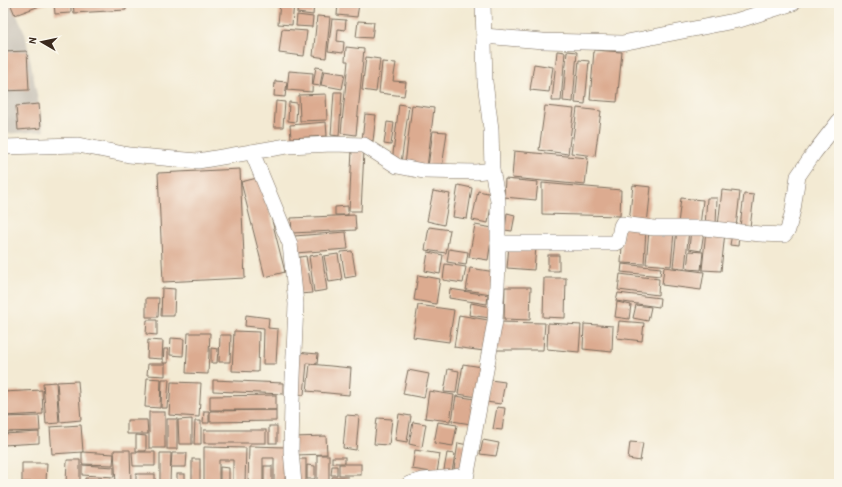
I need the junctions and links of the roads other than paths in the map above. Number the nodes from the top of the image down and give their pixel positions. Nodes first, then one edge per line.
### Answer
1 (483, 3) edge
2 (793, 3) edge
3 (484, 36) junction
4 (839, 121) edge
5 (3, 147) edge
6 (252, 152) junction
7 (492, 170) junction
8 (498, 243) junction
9 (466, 479) edge
10 (294, 484) edge
11 (410, 484) edge

1 - 3 street
2 - 3 street
3 - 7 street
4 - 8 street
5 - 6 street
6 - 7 street
6 - 10 street
7 - 8 street
8 - 9 street
9 - 11 street

